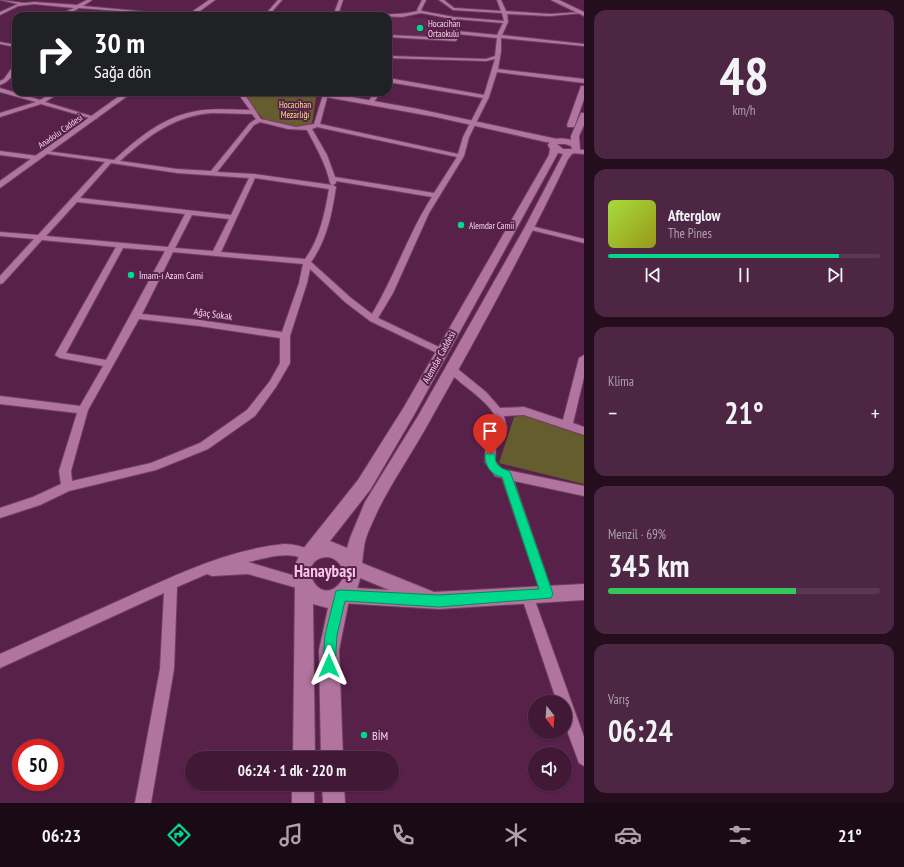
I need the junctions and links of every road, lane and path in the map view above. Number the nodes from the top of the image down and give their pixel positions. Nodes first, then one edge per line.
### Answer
1 (0, 0) edge
2 (90, 0) edge
3 (207, 0) edge
4 (212, 0) edge
5 (280, 0) edge
6 (341, 0) edge
7 (424, 0) edge
8 (441, 0) edge
9 (499, 0) edge
10 (554, 0) edge
11 (570, 0) edge
12 (26, 3) junction
13 (79, 7) junction
14 (121, 11) joint
15 (70, 12) edge
16 (135, 12) edge
17 (195, 12) edge
18 (270, 12) edge
19 (337, 12) edge
20 (421, 12) junction
21 (503, 12) junction
22 (583, 12) edge
23 (0, 14) edge
24 (392, 16) edge
25 (454, 18) junction
26 (506, 22) junction
27 (488, 29) dead end
28 (455, 32) junction
29 (500, 34) junction
30 (392, 36) edge
31 (12, 42) edge
32 (0, 43) edge
33 (8, 44) junction
34 (12, 45) edge
35 (584, 45) edge
36 (392, 57) edge
37 (498, 57) junction
38 (495, 70) junction
39 (12, 72) edge
40 (392, 81) edge
41 (584, 81) edge
42 (0, 83) edge
43 (584, 88) edge
44 (0, 90) edge
45 (12, 94) edge
46 (18, 96) edge
47 (51, 96) edge
48 (125, 96) edge
49 (243, 96) edge
50 (325, 96) edge
51 (337, 96) edge
52 (375, 96) edge
53 (486, 96) junction
54 (371, 102) junction
55 (39, 103) junction
56 (254, 112) junction
57 (0, 115) edge
58 (96, 118) junction
59 (583, 119) edge
60 (259, 120) junction
61 (473, 123) junction
62 (317, 125) junction
63 (309, 129) junction
64 (556, 144) junction
65 (576, 148) edge
66 (48, 152) junction
67 (584, 152) edge
68 (0, 153) edge
69 (460, 156) junction
70 (38, 158) junction
71 (112, 162) junction
72 (213, 174) junction
73 (253, 176) junction
74 (332, 178) junction
75 (0, 185) edge
76 (333, 187) junction
77 (435, 195) junction
78 (75, 200) junction
79 (189, 213) junction
80 (233, 216) junction
81 (530, 227) junction
82 (0, 234) edge
83 (38, 239) junction
84 (584, 241) edge
85 (120, 246) junction
86 (171, 251) junction
87 (216, 254) junction
88 (307, 262) junction
89 (0, 281) edge
90 (136, 316) junction
91 (373, 319) junction
92 (285, 336) junction
93 (442, 352) junction
94 (584, 358) edge
95 (109, 364) junction
96 (451, 368) junction
97 (0, 400) edge
98 (83, 410) junction
99 (497, 412) junction
100 (567, 425) junction
101 (584, 431) edge
102 (506, 474) junction
103 (67, 487) junction
104 (584, 492) edge
105 (0, 513) edge
106 (309, 556) junction
107 (352, 567) junction
108 (198, 571) junction
109 (171, 582) junction
110 (304, 584) junction
111 (584, 592) edge
112 (547, 594) junction
113 (341, 595) junction
114 (527, 595) junction
115 (439, 601) junction
116 (0, 661) edge
117 (562, 695) edge
118 (572, 723) edge
119 (304, 751) edge
120 (332, 751) edge
121 (584, 758) edge
122 (303, 791) edge
123 (333, 791) edge
124 (142, 803) edge
125 (303, 803) edge
126 (334, 803) edge

1 - 12 street
2 - 13 street
3 - 4 street
4 - 17 street
5 - 18 street
6 - 19 street
7 - 20 street
8 - 21 street
9 - 21 street
10 - 22 main road
11 - 22 main road
12 - 13 street
12 - 23 street
13 - 14 street
13 - 15 street
14 - 16 street
20 - 24 street
20 - 25 street
21 - 22 street
21 - 26 street
25 - 26 street
25 - 28 street
26 - 29 street
27 - 29 street
28 - 29 street
28 - 30 street
29 - 35 street
29 - 37 street
31 - 33 street
32 - 33 street
33 - 34 street
36 - 37 street
37 - 38 street
38 - 41 street
38 - 53 street
39 - 42 street
40 - 53 street
43 - 64 main road, Alemdar Caddesi
44 - 45 street
46 - 55 street
47 - 55 street
48 - 58 street, Anadolu Caddesi
49 - 56 street
50 - 62 street
51 - 54 street
52 - 54 street
53 - 61 street
54 - 61 street
55 - 57 street
55 - 58 street
56 - 60 street
56 - 71 street
58 - 66 street, Anadolu Caddesi
59 - 65 main road, Alemdar Caddesi
60 - 63 street
60 - 72 street
61 - 64 street
61 - 69 street
62 - 63 street
62 - 69 street
63 - 74 street
64 - 65 main road
64 - 93 main road, Alemdar Caddesi
65 - 67 street
65 - 81 main road, Alemdar Caddesi
66 - 70 street, Anadolu Caddesi
66 - 71 street
68 - 70 street
69 - 77 street
70 - 75 street, Anadolu Caddesi
71 - 72 street
71 - 78 street
72 - 73 street
73 - 76 street
73 - 80 street
74 - 76 street
74 - 77 street
76 - 88 street
77 - 91 street
78 - 79 street
78 - 83 street
79 - 80 street
79 - 86 street
80 - 87 street
81 - 84 street
81 - 96 main road, Alemdar Caddesi
82 - 83 street
83 - 85 street
83 - 89 street
85 - 86 street
85 - 95 street
86 - 87 street
86 - 90 street
87 - 88 street
88 - 91 street
88 - 92 street
90 - 92 street, Ağaç Sokak
90 - 95 street
91 - 93 street
92 - 103 street
93 - 106 main road, Alemdar Caddesi
94 - 100 street
95 - 98 street
96 - 99 street
96 - 107 main road, Alemdar Caddesi
97 - 98 street
98 - 103 street
99 - 100 street
99 - 102 street
100 - 101 street
102 - 104 street
102 - 112 street
103 - 105 street
106 - 107 main road
106 - 108 street
106 - 110 main road
107 - 113 main road
107 - 115 street
108 - 109 street
108 - 110 street
109 - 116 street
109 - 124 street
110 - 113 main road
110 - 119 main road
111 - 112 street
112 - 114 street
113 - 115 street
113 - 120 main road
114 - 115 street
114 - 117 street
118 - 121 street
122 - 125 main road
123 - 126 main road

